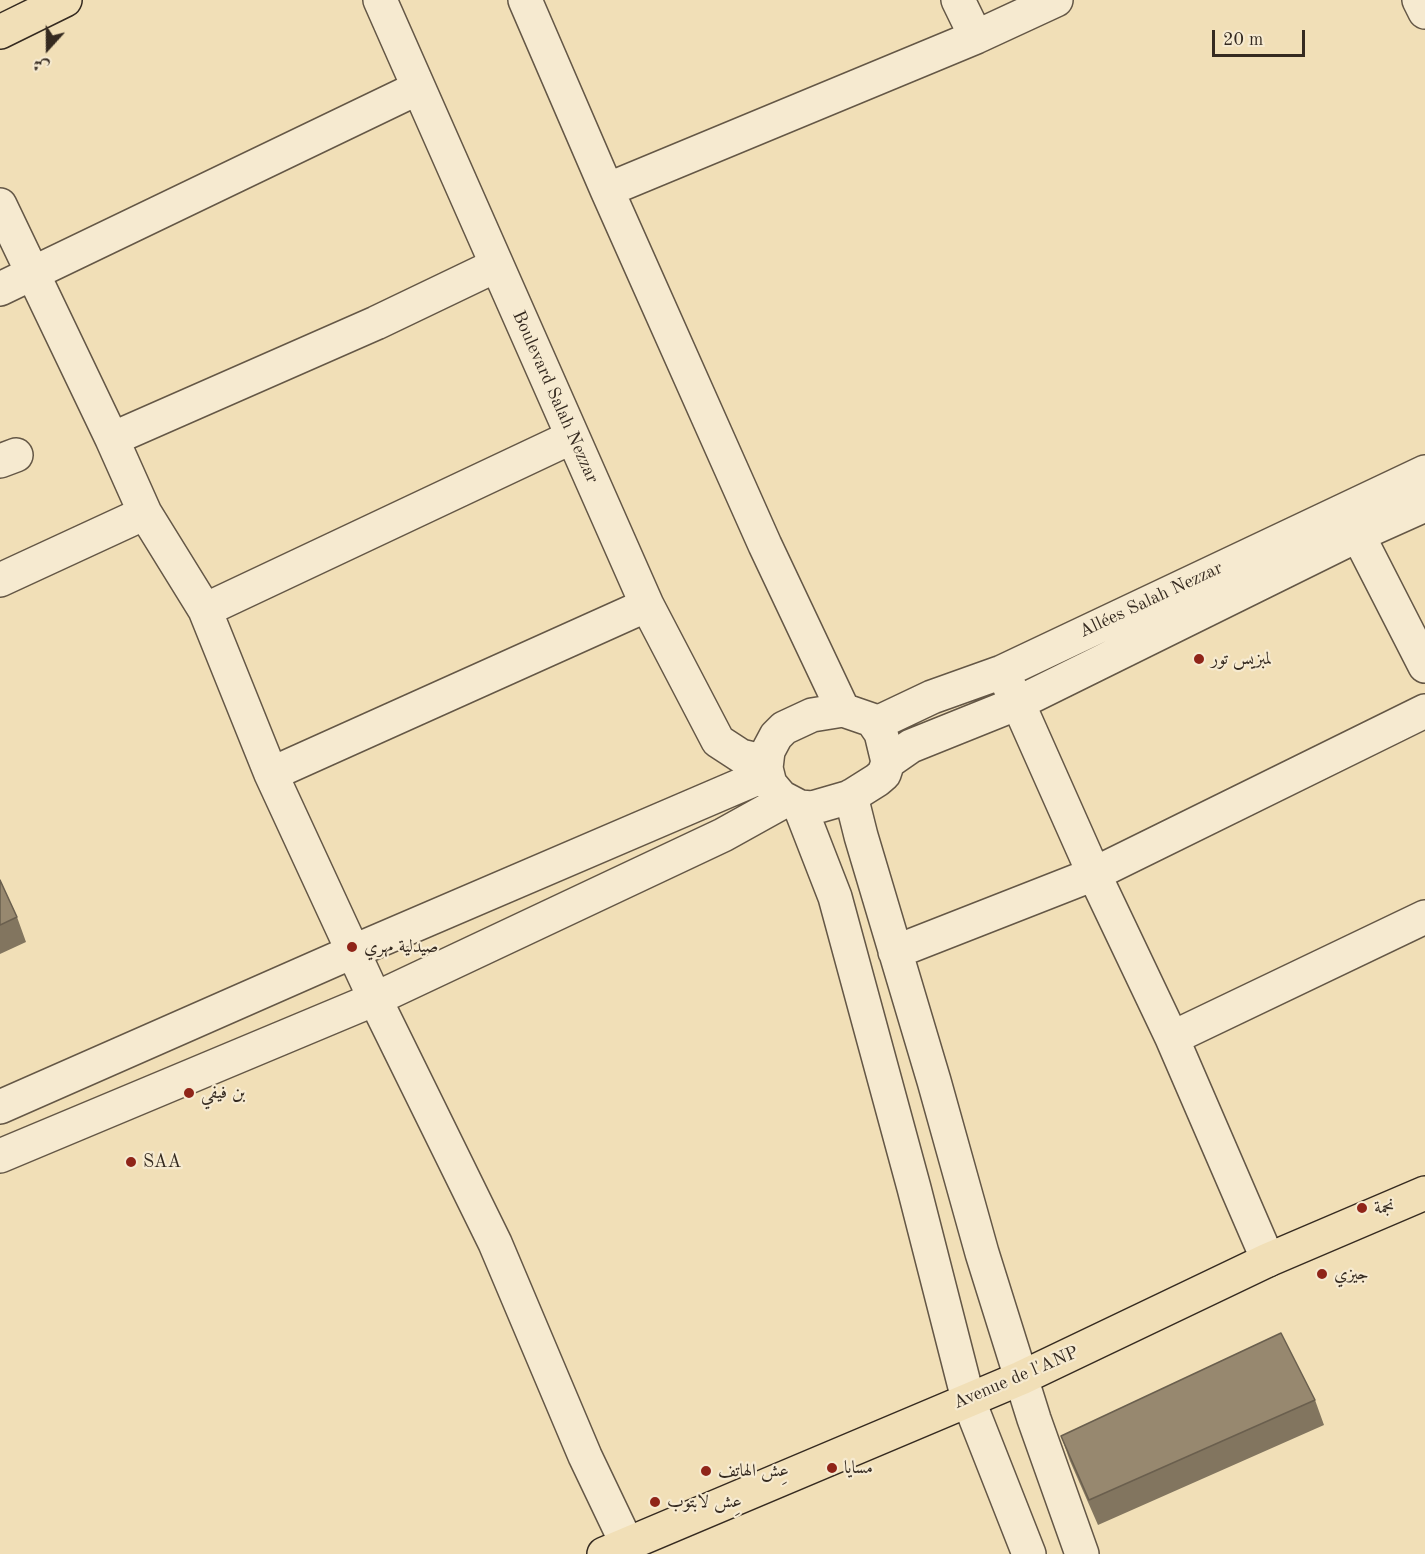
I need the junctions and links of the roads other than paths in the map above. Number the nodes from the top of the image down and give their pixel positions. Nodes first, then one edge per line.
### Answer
1 (65, 0) edge
2 (380, 0) edge
3 (525, 0) edge
4 (958, 0) edge
5 (1056, 0) edge
6 (1419, 0) edge
7 (1425, 12) edge
8 (18, 16) edge
9 (976, 37) junction
10 (418, 88) junction
11 (607, 190) junction
12 (0, 205) edge
13 (497, 265) junction
14 (32, 273) junction
15 (0, 289) edge
16 (572, 437) junction
17 (111, 439) junction
18 (1425, 472) edge
19 (1425, 505) edge
20 (145, 513) junction
21 (1358, 535) junction
22 (0, 579) edge
23 (647, 605) junction
24 (205, 610) junction
25 (1425, 666) edge
26 (1002, 672) junction
27 (1018, 703) junction
28 (843, 711) junction
29 (1425, 711) edge
30 (875, 724) junction
31 (888, 762) junction
32 (271, 774) junction
33 (780, 786) junction
34 (851, 795) junction
35 (1094, 874) junction
36 (1425, 917) edge
37 (352, 952) junction
38 (895, 952) junction
39 (375, 999) junction
40 (1172, 1038) junction
41 (0, 1107) edge
42 (951, 1144) junction
43 (904, 1151) junction
44 (0, 1156) edge
45 (1425, 1193) edge
46 (1268, 1260) junction
47 (1021, 1378) junction
48 (968, 1399) junction
49 (616, 1549) edge
50 (1029, 1554) edge
51 (1082, 1554) edge

1 - 8 main road
2 - 10 street, Boulevard Salah Nezzar
3 - 11 street
4 - 9 street
5 - 9 street
6 - 7 street
9 - 11 street
10 - 13 street, Boulevard Salah Nezzar
10 - 14 street
11 - 28 street
12 - 14 street
13 - 16 street, Boulevard Salah Nezzar
13 - 17 street
14 - 15 street
14 - 17 street
16 - 23 street, Boulevard Salah Nezzar
16 - 24 street
17 - 20 street
18 - 26 street, Allées Salah Nezzar
19 - 21 street
20 - 22 street
20 - 24 street
21 - 25 street
21 - 27 street
23 - 32 street
23 - 33 street, Boulevard Salah Nezzar
24 - 32 street
26 - 27 street
26 - 30 street, Allées Salah Nezzar
27 - 31 street
27 - 35 street
28 - 30 street
28 - 33 street
29 - 35 street
30 - 31 street
31 - 34 street
32 - 37 street
33 - 34 street
33 - 37 street
33 - 39 street
33 - 43 street
34 - 38 street
35 - 38 street
35 - 40 street
36 - 40 street
37 - 39 street
37 - 41 street
38 - 42 street
39 - 44 street
39 - 49 street
40 - 46 street
42 - 43 street
42 - 47 street
43 - 48 street
45 - 46 main road, Avenue de l'ANP
46 - 47 main road, Avenue de l'ANP
47 - 48 main road, Avenue de l'ANP
47 - 51 street
48 - 49 main road, Avenue de l'ANP
48 - 50 street

